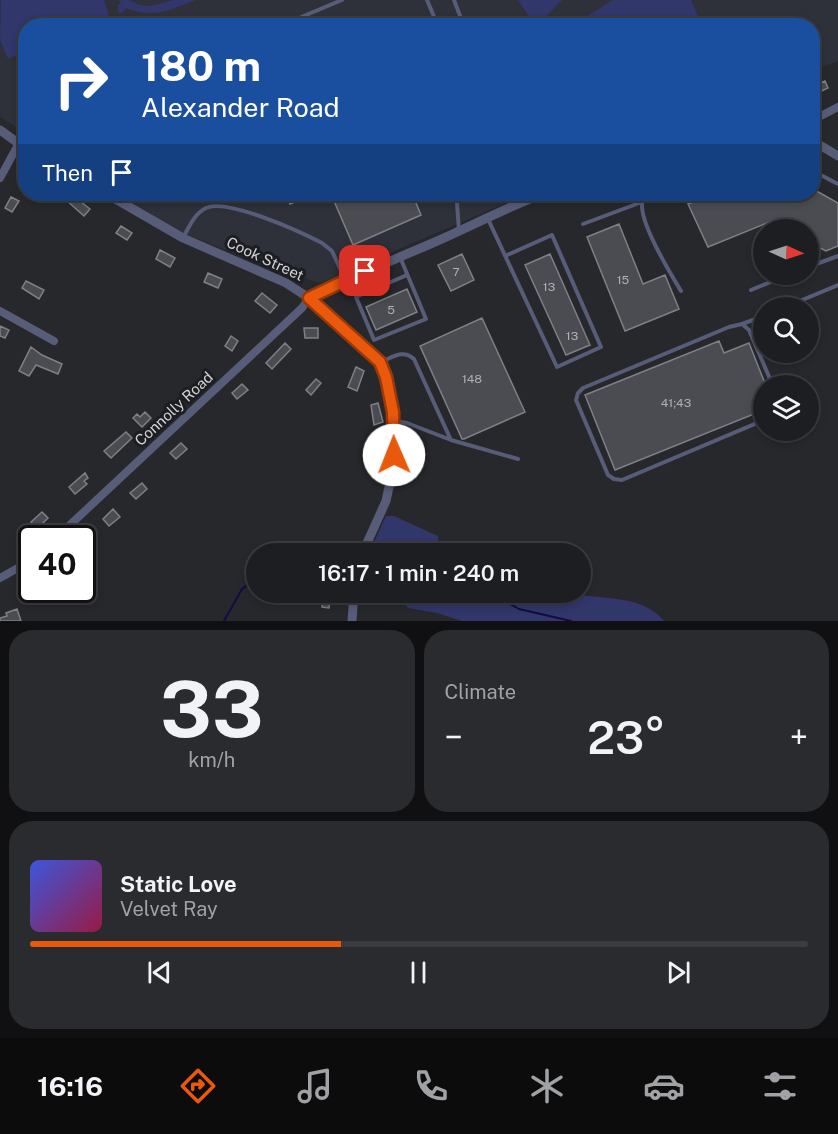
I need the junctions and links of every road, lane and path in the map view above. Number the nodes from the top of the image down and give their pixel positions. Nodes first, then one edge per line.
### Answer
1 (342, 0) edge
2 (427, 0) edge
3 (454, 0) edge
4 (299, 18) edge
5 (435, 18) edge
6 (462, 18) edge
7 (838, 107) edge
8 (828, 112) junction
9 (838, 113) edge
10 (820, 116) edge
11 (0, 130) edge
12 (18, 141) edge
13 (820, 145) edge
14 (18, 151) edge
15 (838, 156) edge
16 (820, 175) edge
17 (0, 178) edge
18 (838, 184) edge
19 (119, 201) edge
20 (457, 201) edge
21 (526, 201) edge
22 (642, 202) joint
23 (487, 218) junction
24 (583, 224) dead end
25 (459, 231) junction
26 (183, 238) junction
27 (505, 256) junction
28 (838, 256) edge
29 (400, 257) junction
30 (819, 263) edge
31 (407, 275) junction
32 (345, 280) junction
33 (763, 285) edge
34 (838, 285) edge
35 (751, 290) dead end
36 (681, 291) dead end
37 (809, 297) edge
38 (309, 298) junction
39 (0, 311) edge
40 (753, 320) edge
41 (742, 324) junction
42 (54, 341) dead end
43 (380, 362) junction
44 (768, 375) edge
45 (393, 421) junction
46 (753, 425) edge
47 (451, 440) junction
48 (518, 459) dead end
49 (70, 525) edge
50 (367, 543) edge
51 (18, 568) edge
52 (0, 578) edge
53 (353, 603) edge
54 (352, 621) edge

1 - 4 lane
2 - 5 lane
3 - 6 lane
7 - 8 street
8 - 9 street
8 - 10 street
11 - 12 street
13 - 15 street
14 - 17 street
16 - 18 lane
19 - 26 street, Cook Street
20 - 25 lane
21 - 23 street
22 - 24 lane
22 - 36 lane
23 - 25 street
23 - 27 lane
25 - 29 street
26 - 32 lane
26 - 38 street, Cook Street
27 - 27 lane
28 - 30 lane
29 - 31 lane
29 - 32 street
31 - 31 lane
32 - 38 street
33 - 35 lane
34 - 37 lane
38 - 43 street, Cook Street
38 - 49 street, Connolly Road
39 - 42 street
40 - 41 lane
41 - 44 lane
41 - 46 lane
43 - 45 street
43 - 47 lane
45 - 47 lane
45 - 50 street
47 - 48 lane
51 - 52 street
53 - 54 street

